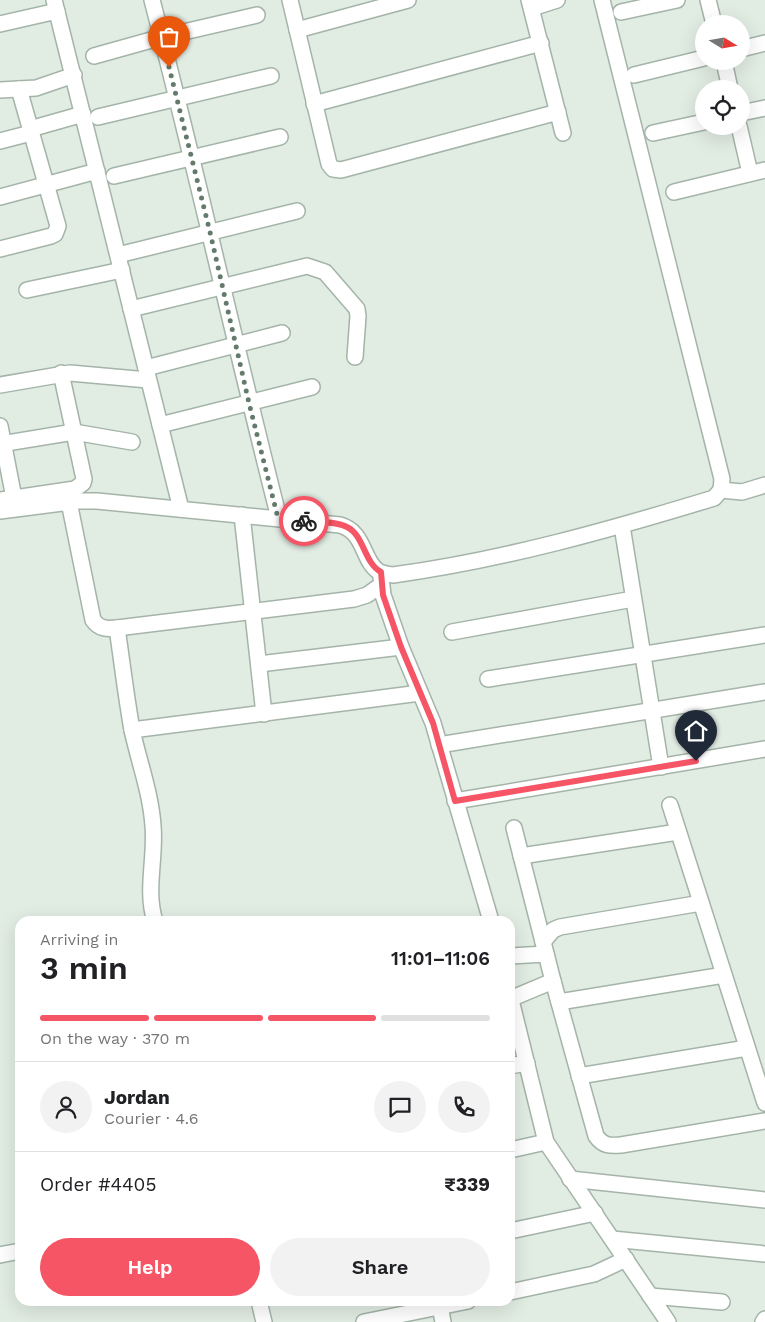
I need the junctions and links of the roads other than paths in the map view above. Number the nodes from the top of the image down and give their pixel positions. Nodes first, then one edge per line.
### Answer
1 (152, 0) edge
2 (290, 0) edge
3 (408, 0) edge
4 (557, 0) edge
5 (602, 0) edge
6 (677, 0) edge
7 (708, 0) edge
8 (530, 4) edge
9 (56, 6) edge
10 (621, 12) dead end
11 (257, 15) dead end
12 (712, 15) edge
13 (0, 24) edge
14 (297, 30) junction
15 (162, 37) junction
16 (540, 43) junction
17 (765, 44) edge
18 (750, 47) edge
19 (94, 56) dead end
20 (695, 60) edge
21 (74, 75) junction
22 (634, 75) dead end
23 (271, 76) dead end
24 (19, 89) junction
25 (0, 90) edge
26 (176, 97) junction
27 (314, 104) junction
28 (765, 108) edge
29 (750, 111) edge
30 (558, 112) junction
31 (90, 115) junction
32 (695, 124) edge
33 (31, 131) junction
34 (564, 133) dead end
35 (653, 133) dead end
36 (743, 135) edge
37 (280, 137) dead end
38 (0, 141) edge
39 (192, 158) junction
40 (97, 171) junction
41 (758, 172) edge
42 (114, 176) dead end
43 (47, 186) junction
44 (674, 192) dead end
45 (0, 197) edge
46 (297, 211) dead end
47 (210, 232) junction
48 (0, 249) edge
49 (118, 255) junction
50 (122, 270) junction
51 (223, 287) junction
52 (27, 290) dead end
53 (131, 310) junction
54 (282, 333) dead end
55 (236, 345) junction
56 (355, 356) dead end
57 (61, 373) junction
58 (147, 374) junction
59 (0, 385) edge
60 (312, 387) dead end
61 (249, 403) junction
62 (160, 425) junction
63 (0, 426) edge
64 (74, 432) junction
65 (132, 442) dead end
66 (2, 443) edge
67 (765, 485) edge
68 (721, 490) junction
69 (7, 499) edge
70 (69, 502) junction
71 (181, 509) junction
72 (0, 511) edge
73 (242, 515) junction
74 (278, 518) junction
75 (622, 526) junction
76 (381, 579) junction
77 (633, 599) junction
78 (253, 612) junction
79 (116, 628) junction
80 (452, 632) dead end
81 (765, 635) edge
82 (401, 647) junction
83 (642, 654) junction
84 (259, 664) junction
85 (488, 679) dead end
86 (765, 692) edge
87 (420, 693) junction
88 (652, 711) junction
89 (264, 714) junction
90 (132, 730) junction
91 (439, 745) junction
92 (765, 749) edge
93 (661, 767) junction
94 (455, 801) junction
95 (670, 805) dead end
96 (514, 828) dead end
97 (678, 832) junction
98 (521, 856) junction
99 (701, 903) junction
100 (154, 916) edge
101 (490, 916) edge
102 (544, 948) junction
103 (515, 955) edge
104 (724, 975) junction
105 (553, 981) junction
106 (515, 996) edge
107 (559, 1002) junction
108 (515, 1017) edge
109 (747, 1048) junction
110 (527, 1063) junction
111 (515, 1065) edge
112 (579, 1076) junction
113 (765, 1103) edge
114 (765, 1120) edge
115 (546, 1142) junction
116 (515, 1149) edge
117 (570, 1179) junction
118 (765, 1200) edge
119 (595, 1213) junction
120 (515, 1230) edge
121 (612, 1239) junction
122 (15, 1252) edge
123 (765, 1254) edge
124 (0, 1255) edge
125 (626, 1260) junction
126 (515, 1291) edge
127 (650, 1296) junction
128 (722, 1302) dead end
129 (260, 1306) edge
130 (453, 1306) edge
131 (441, 1310) edge
132 (664, 1321) edge
133 (264, 1322) edge
134 (364, 1322) edge

1 - 15 street
2 - 14 street
3 - 14 street
4 - 8 street
5 - 68 street
6 - 10 street
7 - 12 street
8 - 16 street
9 - 13 street
9 - 21 street
11 - 15 street
14 - 27 street
15 - 19 street
15 - 26 street
16 - 27 street
16 - 30 street
17 - 18 street
20 - 22 street
21 - 24 street
21 - 31 street
23 - 26 street
24 - 25 street
24 - 33 street
26 - 31 street
26 - 39 street
27 - 30 street
28 - 29 street
30 - 34 street
31 - 33 street
31 - 40 street
32 - 35 street
33 - 38 street
33 - 43 street
36 - 41 street
37 - 39 street
39 - 42 street
39 - 47 street
40 - 43 street
40 - 49 street
41 - 44 street
43 - 45 street
43 - 48 street
46 - 47 street
47 - 49 street
47 - 51 street
49 - 50 street
50 - 52 street
50 - 53 street
51 - 53 street
51 - 55 street
51 - 56 street
53 - 58 street
54 - 55 street
55 - 58 street
55 - 61 street
57 - 58 street
57 - 59 street
57 - 64 street
58 - 62 street
60 - 61 street
61 - 62 street
61 - 74 street
62 - 71 street
63 - 66 street
64 - 65 street
64 - 66 street
64 - 69 street
66 - 69 street
67 - 68 street
68 - 75 street
70 - 71 street
70 - 72 street
70 - 79 street
71 - 73 street
73 - 74 street
73 - 78 street
74 - 76 street
75 - 76 street
75 - 77 street
76 - 78 street
76 - 82 street
77 - 80 street
77 - 83 street
78 - 79 street
78 - 84 street
79 - 90 street
81 - 83 street
82 - 84 street
82 - 87 street
83 - 85 street
83 - 88 street
84 - 89 street
86 - 88 street
87 - 89 street
87 - 91 street
88 - 91 street
88 - 93 street
89 - 90 street
90 - 100 street
91 - 94 street
92 - 93 street
93 - 94 street
94 - 101 street
95 - 97 street
96 - 98 street
97 - 98 street
97 - 99 street
98 - 102 street
99 - 102 street
99 - 104 street
102 - 103 street
102 - 105 street
104 - 107 street
104 - 109 street
105 - 106 street
105 - 107 street
107 - 112 street
108 - 110 street
109 - 112 street
109 - 113 street
110 - 111 street
110 - 115 street
112 - 114 street
115 - 116 street
115 - 117 street
117 - 118 street
117 - 119 street
119 - 120 street
119 - 121 street
121 - 123 street
121 - 125 street
122 - 124 street
125 - 126 street
125 - 127 street
127 - 128 street
127 - 132 street
129 - 133 street
130 - 131 street
131 - 134 street

